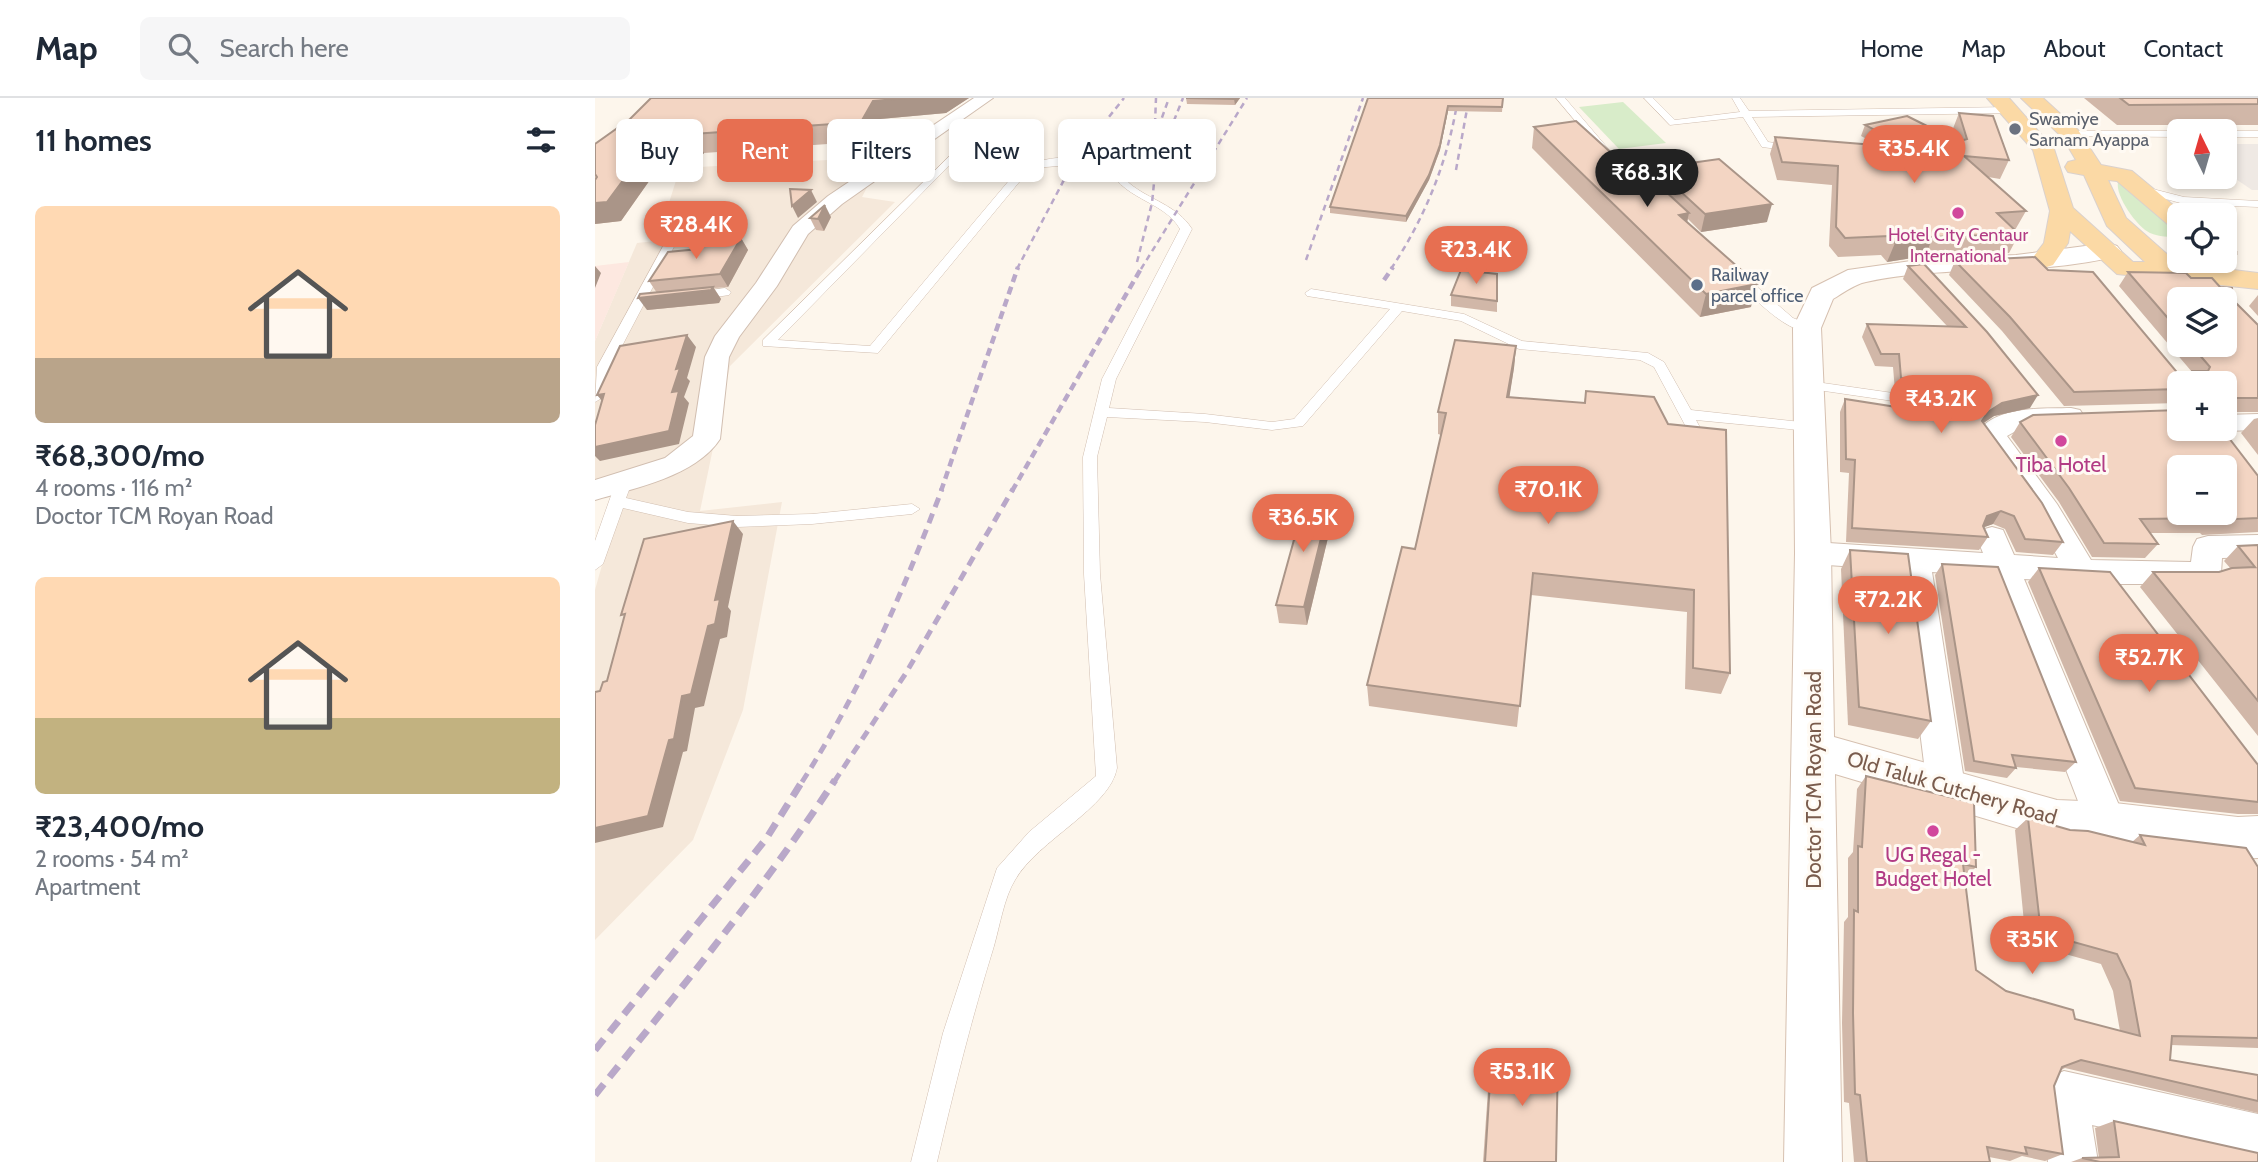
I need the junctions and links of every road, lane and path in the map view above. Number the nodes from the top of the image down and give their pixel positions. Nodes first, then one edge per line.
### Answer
1 (985, 98) edge
2 (1560, 98) edge
3 (1648, 98) edge
4 (1736, 98) edge
5 (2031, 98) edge
6 (2004, 104) edge
7 (1746, 114) junction
8 (935, 130) edge
9 (939, 130) junction
10 (2071, 134) junction
11 (2167, 134) edge
12 (2237, 134) edge
13 (2258, 134) edge
14 (1805, 150) edge
15 (949, 160) edge
16 (1616, 161) edge
17 (1044, 163) edge
18 (2048, 164) junction
19 (2092, 168) junction
20 (1015, 182) edge
21 (2134, 187) junction
22 (2189, 203) edge
23 (2258, 204) edge
24 (2237, 207) edge
25 (2062, 211) junction
26 (2167, 213) edge
27 (670, 243) dead end
28 (2146, 250) junction
29 (2237, 254) edge
30 (2167, 259) edge
31 (2258, 261) edge
32 (2030, 262) junction
33 (2167, 263) edge
34 (1727, 266) edge
35 (2106, 269) junction
36 (2223, 273) edge
37 (2258, 281) edge
38 (725, 292) dead end
39 (1311, 293) dead end
40 (687, 296) edge
41 (1399, 307) junction
42 (1807, 328) junction
43 (1809, 386) junction
44 (595, 397) edge
45 (1900, 398) edge
46 (1099, 412) junction
47 (1684, 414) junction
48 (2096, 415) edge
49 (2258, 422) edge
50 (1809, 427) junction
51 (2237, 430) edge
52 (1698, 438) edge
53 (595, 490) edge
54 (620, 492) junction
55 (912, 509) dead end
56 (2258, 546) edge
57 (1998, 551) junction
58 (1813, 554) junction
59 (1915, 562) junction
60 (595, 564) edge
61 (2094, 571) junction
62 (2133, 605) edge
63 (1814, 750) junction
64 (1946, 787) junction
65 (2106, 822) junction
66 (2251, 848) edge
67 (2258, 1138) edge
68 (924, 1162) edge
69 (1813, 1162) edge
70 (2073, 1162) edge

1 - 9 street
2 - 16 lane
3 - 7 lane
4 - 7 lane
5 - 10 main road
6 - 7 lane
6 - 18 main road
7 - 14 lane
8 - 9 lane
9 - 54 street
10 - 11 lane
10 - 19 main road
12 - 13 lane
15 - 20 lane
17 - 46 lane
18 - 19 main road
18 - 25 main road
19 - 21 main road
19 - 28 main road
21 - 22 lane
21 - 26 main road
23 - 24 lane
25 - 32 main road
25 - 35 main road
27 - 44 lane
28 - 30 main road
28 - 35 main road
29 - 31 main road
32 - 35 main road, Doctor TCM Royan Road
32 - 42 main road, Doctor TCM Royan Road
33 - 35 main road
34 - 42 lane
36 - 37 main road
38 - 40 lane
39 - 41 lane
41 - 46 lane
41 - 47 lane
42 - 43 main road, Doctor TCM Royan Road
43 - 45 lane
43 - 50 main road, Doctor TCM Royan Road
46 - 68 lane
47 - 50 lane
47 - 52 lane
48 - 61 street
49 - 51 street
50 - 58 main road, Doctor TCM Royan Road
53 - 54 street
54 - 55 lane
54 - 60 lane
56 - 61 street
57 - 59 street
57 - 61 street
57 - 65 street
58 - 59 street
58 - 63 main road, Doctor TCM Royan Road
59 - 64 street
61 - 62 street
63 - 64 main road, Old Taluk Cutchery Road
63 - 69 main road, Doctor TCM Royan Road
64 - 65 main road, Old Taluk Cutchery Road
65 - 66 main road, Old Taluk Cutchery Road
67 - 70 street

